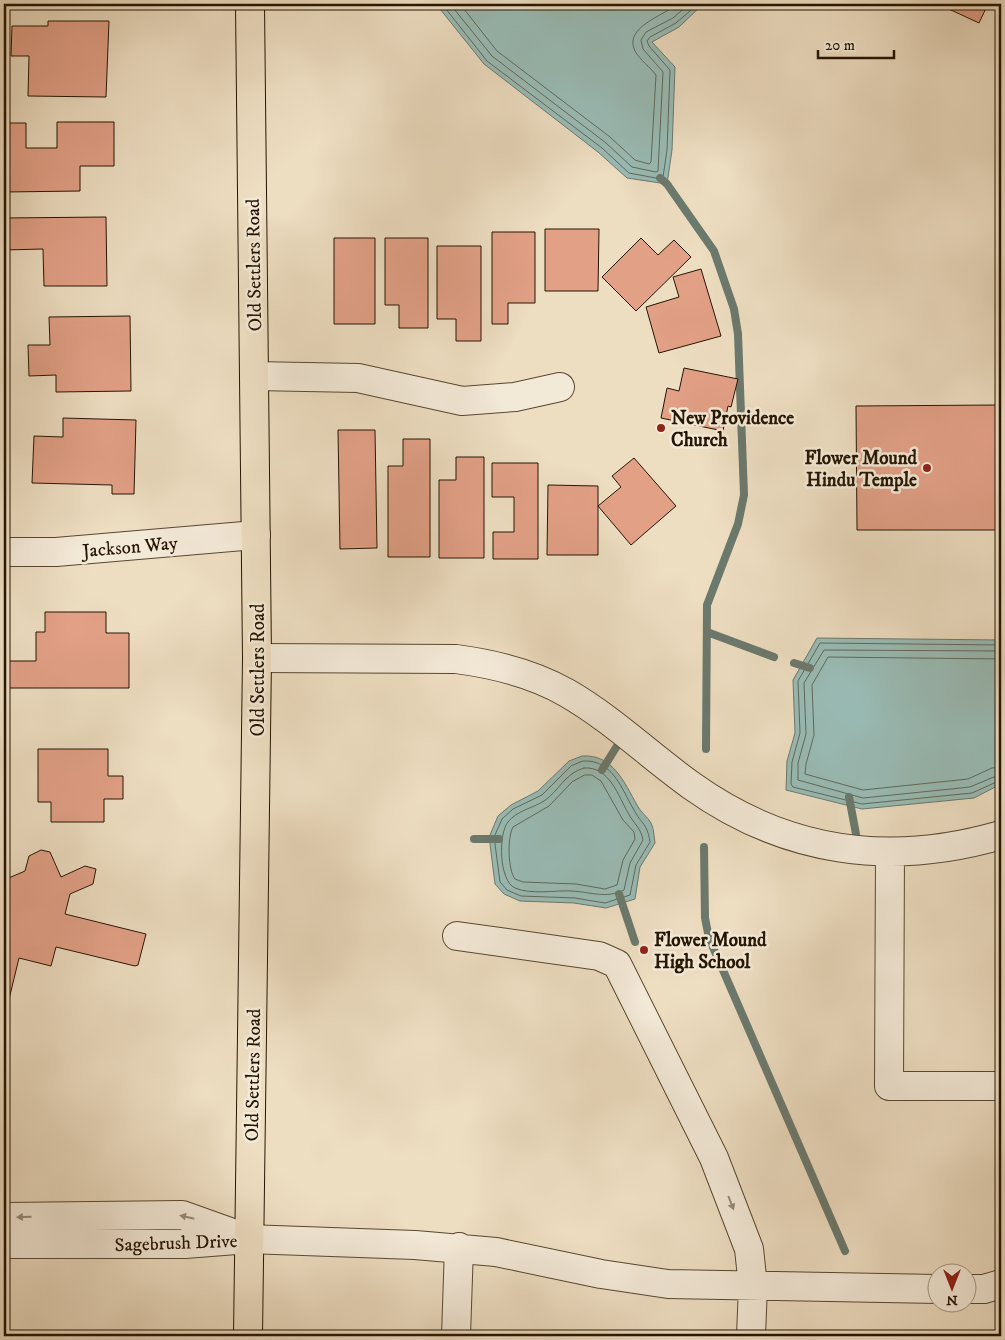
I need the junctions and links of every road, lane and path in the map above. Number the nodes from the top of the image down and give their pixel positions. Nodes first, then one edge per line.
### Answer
1 (250, 4) edge
2 (254, 376) junction
3 (560, 387) dead end
4 (256, 535) junction
5 (4, 552) edge
6 (258, 658) junction
7 (1001, 835) edge
8 (890, 852) junction
9 (458, 936) dead end
10 (1001, 1086) edge
11 (4, 1218) edge
12 (249, 1239) junction
13 (4, 1244) edge
14 (459, 1247) junction
15 (1001, 1284) edge
16 (753, 1286) junction
17 (928, 1290) edge
18 (978, 1290) edge
19 (248, 1336) edge
20 (456, 1336) edge
21 (751, 1336) edge

1 - 2 main road, Old Settlers Road
2 - 3 street
2 - 4 main road, Old Settlers Road
4 - 5 street, Jackson Way
4 - 6 main road, Old Settlers Road
6 - 8 street
6 - 12 main road, Old Settlers Road
7 - 8 street
8 - 10 street
9 -> 16 street
12 -> 11 street, Sagebrush Drive
12 - 13 street, Sagebrush Drive
12 - 14 street
12 - 19 main road, Old Settlers Road
14 - 16 street
14 - 20 street
15 - 18 street
16 - 17 street
16 - 21 street

